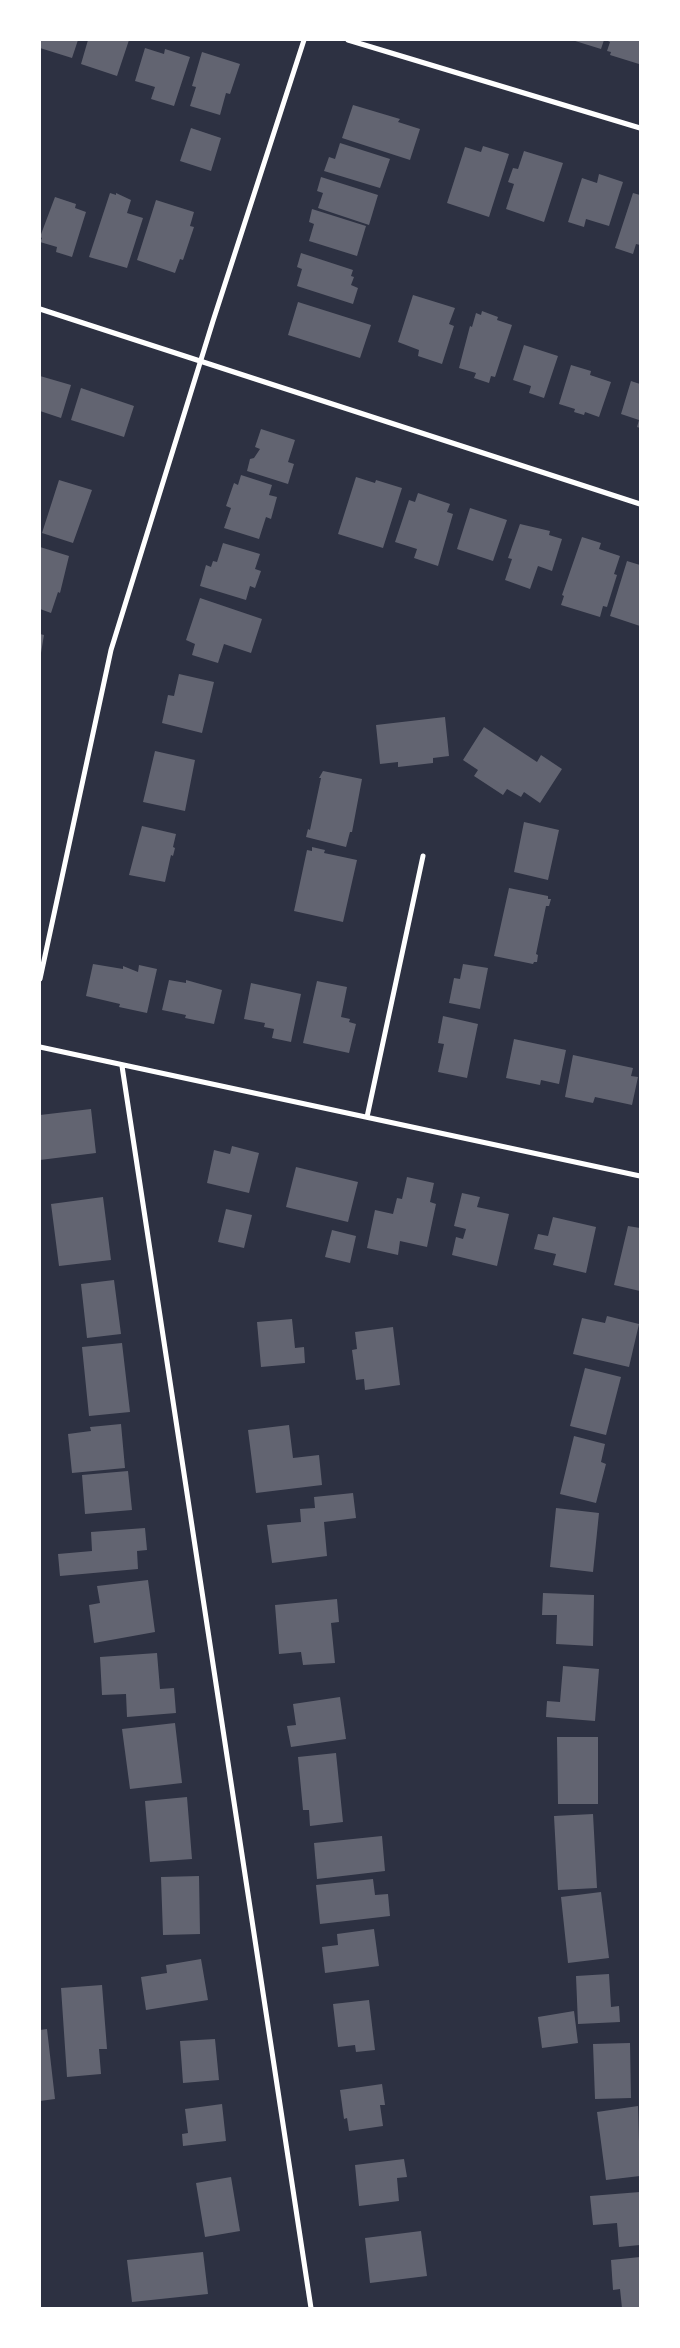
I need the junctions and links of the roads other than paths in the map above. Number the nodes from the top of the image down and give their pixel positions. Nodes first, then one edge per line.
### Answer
1 (304, 40) edge
2 (348, 40) edge
3 (640, 128) edge
4 (40, 309) edge
5 (201, 361) junction
6 (640, 504) edge
7 (423, 856) dead end
8 (40, 979) edge
9 (40, 1047) edge
10 (122, 1066) junction
11 (367, 1117) junction
12 (640, 1176) edge
13 (311, 2308) edge

1 - 5 street
2 - 3 street
4 - 5 street
5 - 6 street
5 - 8 street
7 - 11 street
9 - 10 street
10 - 11 street
10 - 13 street
11 - 12 street

